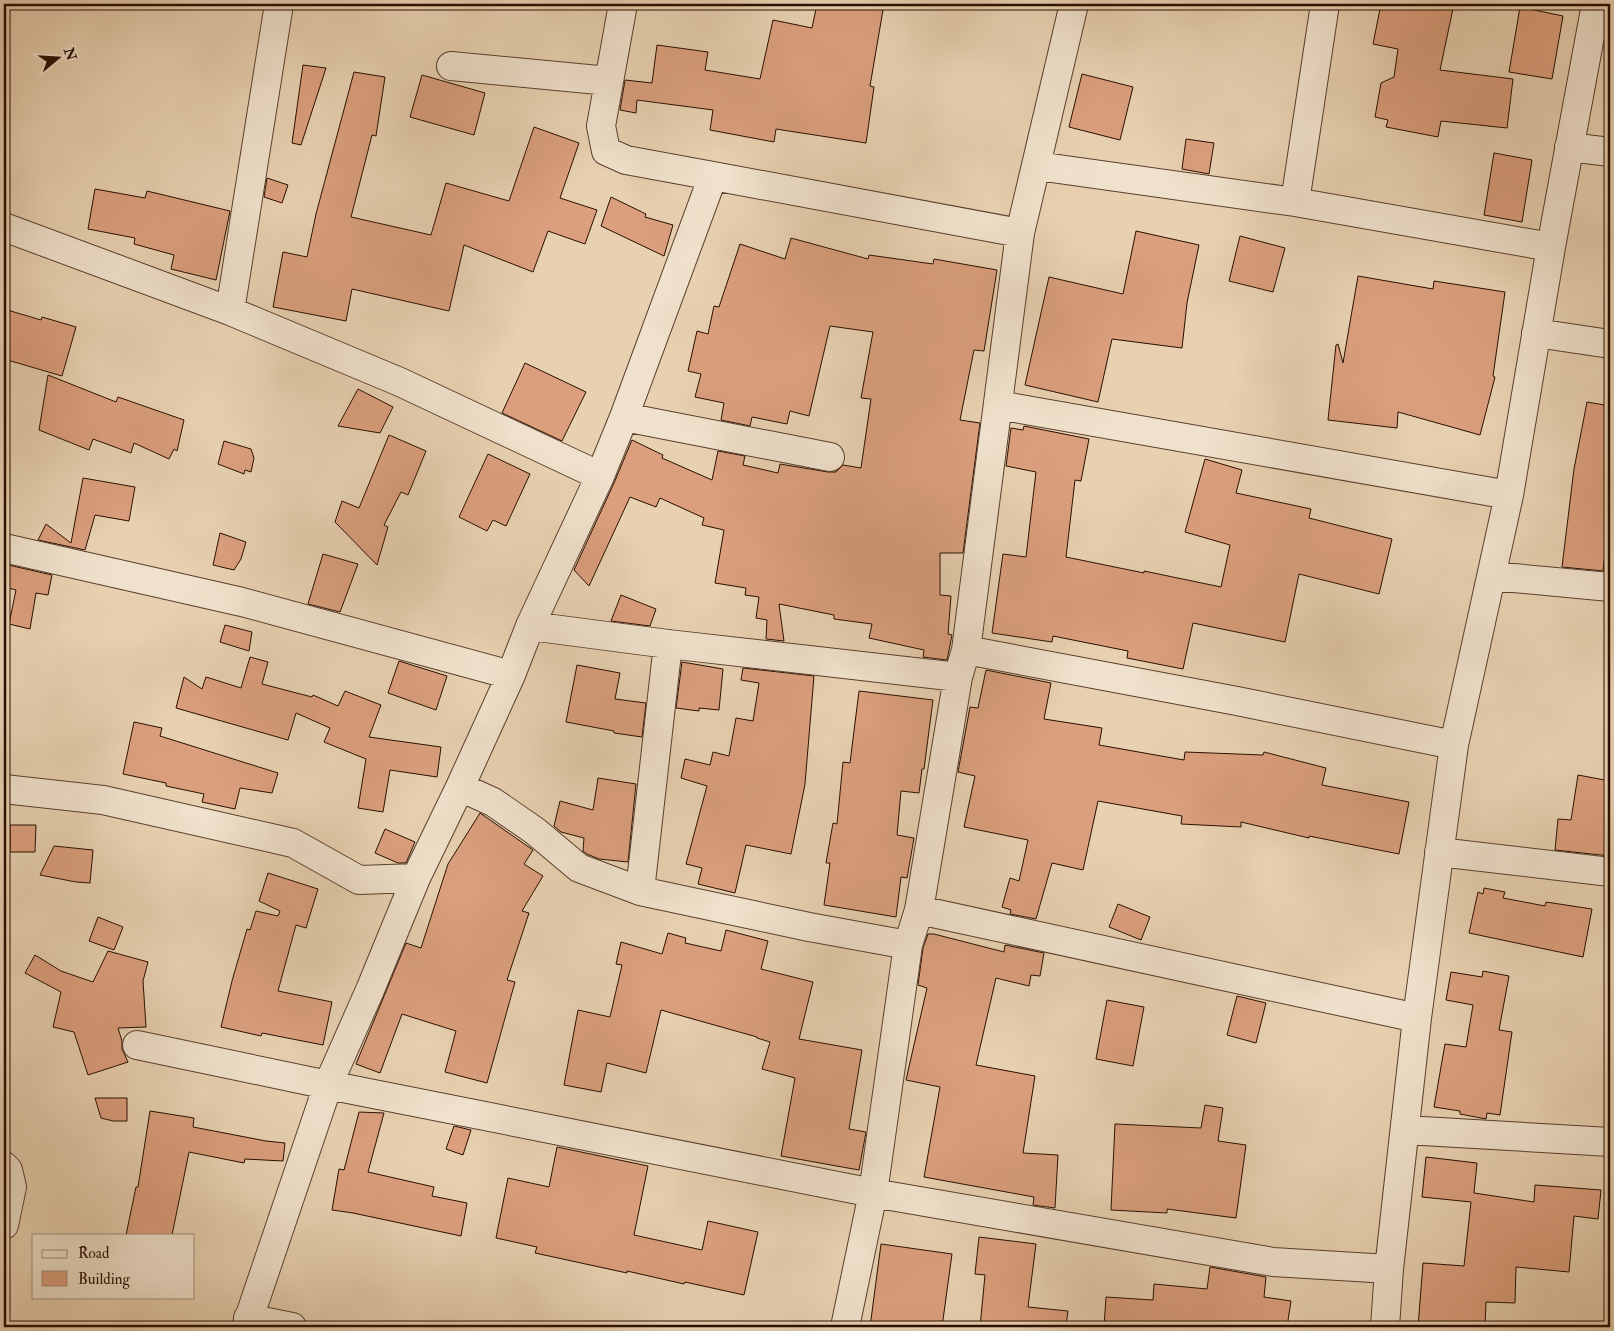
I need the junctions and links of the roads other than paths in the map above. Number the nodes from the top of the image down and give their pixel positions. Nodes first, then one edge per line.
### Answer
1 (279, 4) edge
2 (623, 4) edge
3 (1074, 4) edge
4 (1325, 4) edge
5 (1596, 4) edge
6 (451, 66) dead end
7 (609, 81) junction
8 (1569, 147) junction
9 (1610, 152) edge
10 (1037, 166) junction
11 (713, 176) junction
12 (1295, 202) junction
13 (4, 227) edge
14 (1020, 233) junction
15 (1551, 247) junction
16 (230, 311) junction
17 (1536, 332) junction
18 (1610, 344) edge
19 (998, 405) junction
20 (624, 417) junction
21 (830, 457) dead end
22 (600, 476) junction
23 (1509, 495) junction
24 (4, 548) edge
25 (1492, 576) junction
26 (1610, 587) edge
27 (530, 626) junction
28 (668, 644) junction
29 (966, 650) junction
30 (511, 675) junction
31 (958, 677) junction
32 (1454, 745) junction
33 (460, 787) junction
34 (4, 789) edge
35 (1439, 852) junction
36 (1610, 872) edge
37 (416, 878) junction
38 (640, 891) junction
39 (919, 910) junction
40 (908, 945) junction
41 (1417, 1018) junction
42 (138, 1045) dead end
43 (328, 1085) junction
44 (1405, 1130) junction
45 (1610, 1142) edge
46 (4, 1166) edge
47 (873, 1194) junction
48 (4, 1225) edge
49 (1389, 1269) junction
50 (247, 1323) edge
51 (292, 1327) edge
52 (845, 1327) edge
53 (1385, 1327) edge

1 - 16 street
2 - 7 street
3 - 10 street
4 - 12 street
5 - 8 street
6 - 7 street
7 - 11 street
8 - 9 street
8 - 15 street
10 - 12 street
10 - 14 street
11 - 14 street
11 - 20 street
12 - 15 street
13 - 16 street
14 - 19 street
15 - 17 street
16 - 22 street
17 - 18 street
17 - 23 street
19 - 23 street
19 - 29 street
20 - 21 street
20 - 22 street
22 - 27 street
23 - 25 street
24 - 30 street
25 - 26 street
25 - 32 street
27 - 28 street
27 - 30 street
28 - 31 street
28 - 38 street
29 - 31 street
29 - 32 street
30 - 33 street
31 - 39 street
32 - 35 street
33 - 37 street
33 - 38 street
34 - 37 street
35 - 36 street
35 - 41 street
37 - 43 street
38 - 40 street
39 - 40 street
39 - 41 street
40 - 47 street
41 - 44 street
42 - 43 street
43 - 47 street
43 - 50 street
44 - 45 street
44 - 49 street
46 - 48 street
47 - 49 street
47 - 52 street
49 - 53 street
50 - 51 street

